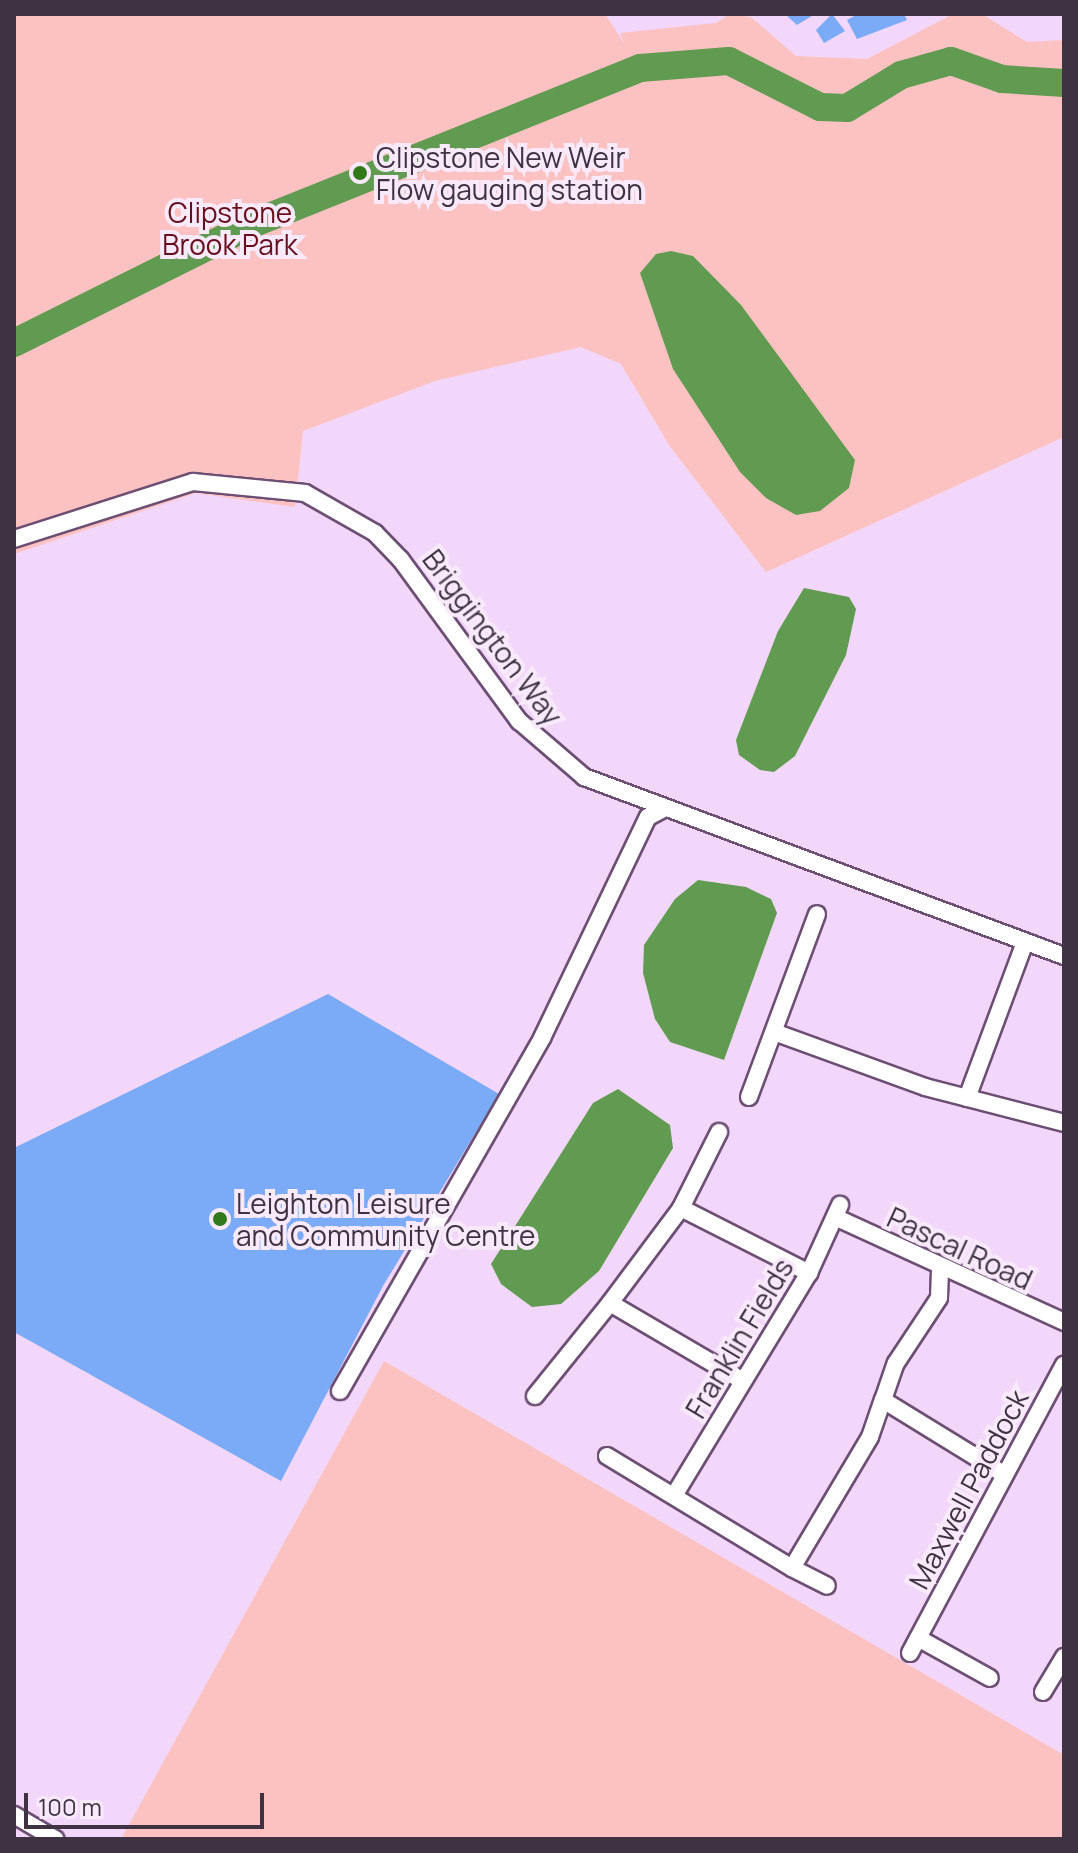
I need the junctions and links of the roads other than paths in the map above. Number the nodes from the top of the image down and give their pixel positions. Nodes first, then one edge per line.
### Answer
1 (14, 539) edge
2 (662, 810) junction
3 (817, 914) dead end
4 (1024, 945) junction
5 (1064, 956) edge
6 (774, 1032) junction
7 (749, 1097) dead end
8 (967, 1098) junction
9 (1064, 1123) edge
10 (719, 1132) dead end
11 (681, 1208) junction
12 (837, 1211) joint
13 (940, 1268) junction
14 (809, 1273) junction
15 (610, 1303) junction
16 (1064, 1322) edge
17 (1064, 1364) edge
18 (743, 1381) junction
19 (340, 1391) dead end
20 (535, 1396) dead end
21 (883, 1400) junction
22 (607, 1456) dead end
23 (1005, 1475) junction
24 (675, 1494) junction
25 (792, 1568) junction
26 (827, 1586) dead end
27 (1064, 1657) edge
28 (990, 1678) dead end
29 (1043, 1692) dead end
30 (14, 1815) edge
31 (55, 1839) edge

1 - 2 street, Briggington Way
2 - 4 street, Briggington Way
2 - 19 street
3 - 6 street
4 - 5 street, Briggington Way
4 - 8 street
6 - 7 street
6 - 8 street
8 - 9 street
10 - 11 street
11 - 14 street
11 - 15 street
12 - 13 street, Pascal Road
12 - 14 street, Franklin Fields
13 - 16 street, Pascal Road
13 - 21 street
14 - 18 street, Franklin Fields
15 - 18 street
15 - 20 street
17 - 23 street, Maxwell Paddock
18 - 24 street, Franklin Fields
21 - 23 street
21 - 25 street
22 - 24 street
23 - 28 street, Maxwell Paddock
24 - 25 street
25 - 26 street
27 - 29 street
30 - 31 street

